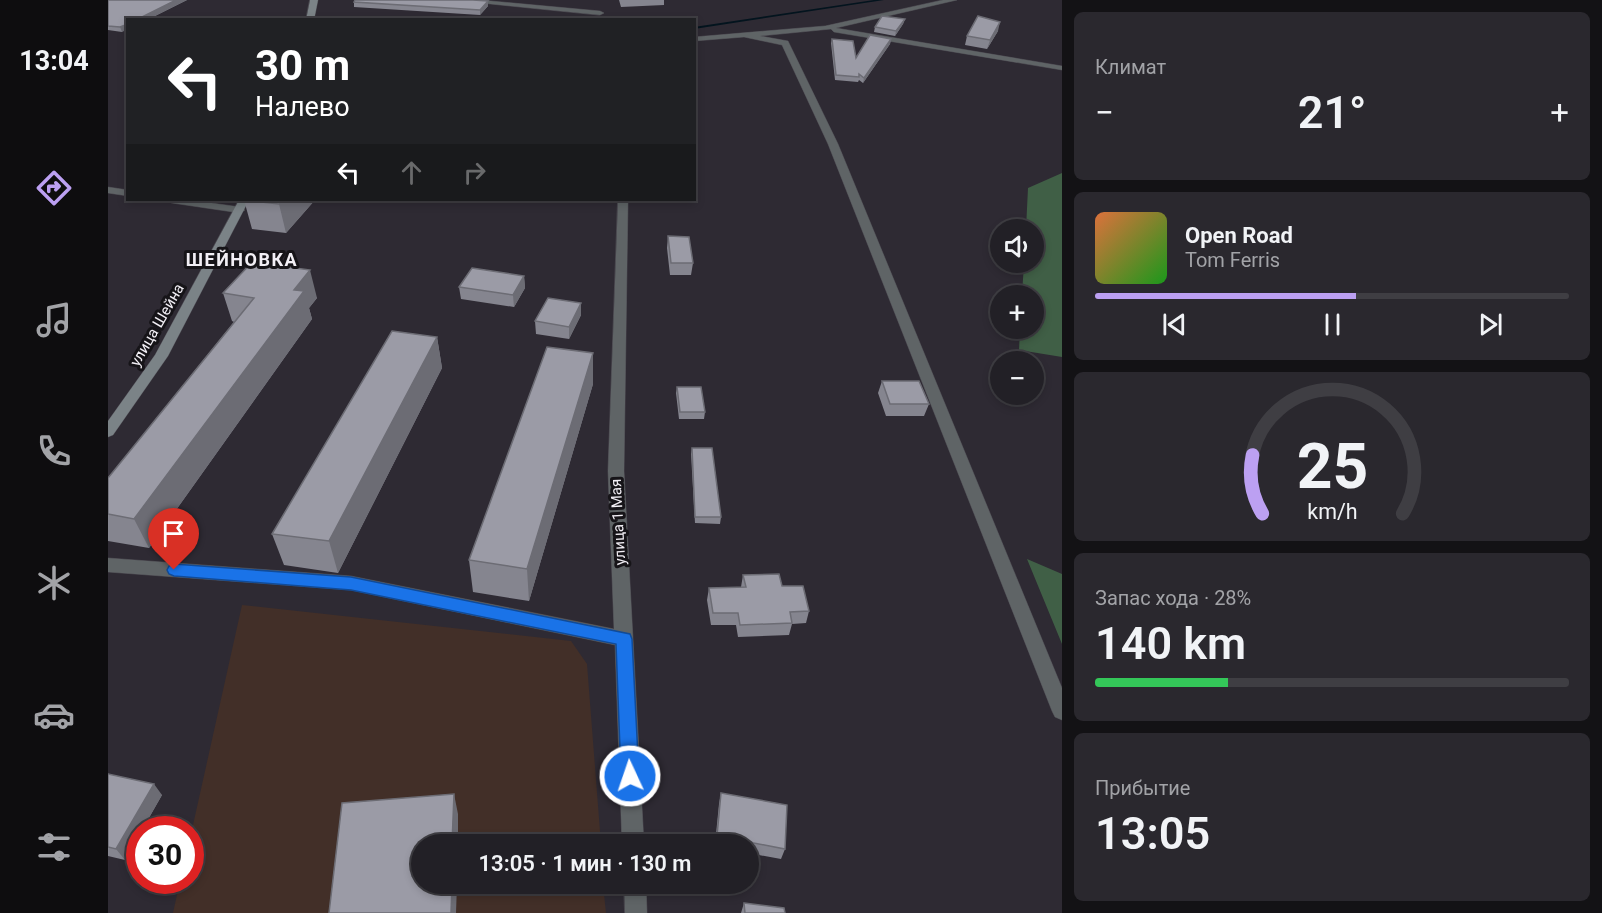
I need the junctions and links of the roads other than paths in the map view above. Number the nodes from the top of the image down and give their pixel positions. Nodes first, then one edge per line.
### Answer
1 (314, 0) edge
2 (456, 0) edge
3 (953, 0) edge
4 (601, 13) edge
5 (310, 18) edge
6 (825, 28) junction
7 (745, 35) junction
8 (696, 39) edge
9 (1062, 68) edge
10 (108, 190) edge
11 (126, 193) edge
12 (186, 201) edge
13 (623, 201) edge
14 (242, 205) edge
15 (108, 432) edge
16 (108, 565) edge
17 (624, 639) junction
18 (1062, 711) edge
19 (633, 834) edge
20 (635, 894) edge
21 (636, 913) edge

1 - 5 street
2 - 4 street
3 - 6 street
6 - 7 street
6 - 9 street
7 - 8 street
7 - 18 street
10 - 11 street
12 - 14 street
13 - 17 street, улица 1 Мая
14 - 15 street, улица Шейна
16 - 17 street
17 - 19 street, улица 1 Мая
20 - 21 street

